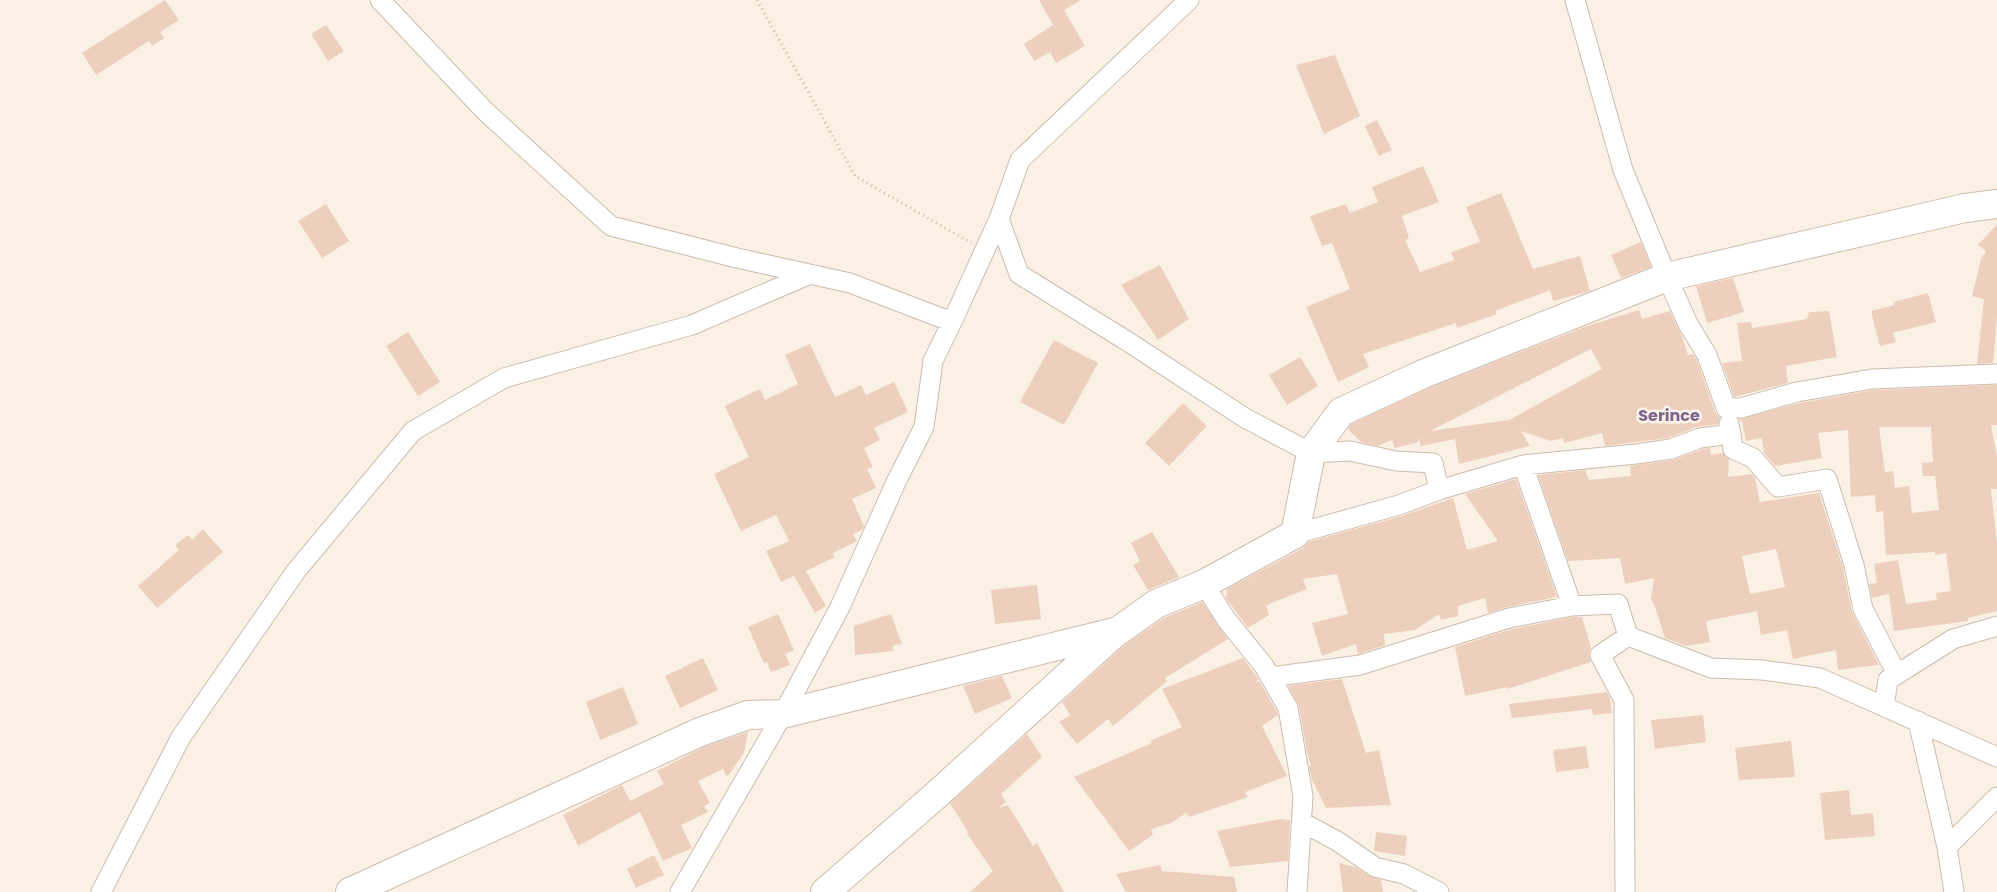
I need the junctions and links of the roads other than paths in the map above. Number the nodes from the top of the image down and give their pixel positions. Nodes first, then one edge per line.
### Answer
1 (380, 0) edge
2 (1189, 0) edge
3 (1575, 0) edge
4 (1997, 204) edge
5 (999, 219) junction
6 (810, 274) junction
7 (1667, 277) junction
8 (952, 322) junction
9 (1997, 374) edge
10 (1726, 408) junction
11 (1731, 434) junction
12 (1311, 453) junction
13 (1523, 465) junction
14 (1439, 490) junction
15 (1295, 534) junction
16 (1204, 584) junction
17 (1572, 606) junction
18 (1997, 626) edge
19 (1118, 631) junction
20 (1628, 636) junction
21 (1897, 674) junction
22 (1270, 677) junction
23 (1884, 706) junction
24 (783, 714) junction
25 (1918, 721) junction
26 (1997, 757) edge
27 (1997, 798) edge
28 (1302, 822) junction
29 (1947, 847) junction
30 (101, 892) edge
31 (350, 892) edge
32 (680, 892) edge
33 (826, 892) edge
34 (1298, 892) edge
35 (1439, 892) edge
36 (1625, 892) edge
37 (1954, 892) edge

1 - 6 street
2 - 5 street
3 - 7 street
4 - 7 street
5 - 8 street
5 - 12 street
6 - 8 street
6 - 30 street
7 - 10 street
7 - 12 street
8 - 24 street
9 - 10 street
10 - 11 street
11 - 13 street
11 - 21 street
12 - 14 street
12 - 15 street
13 - 14 street
13 - 17 street
14 - 15 street
15 - 16 street
16 - 19 street
16 - 22 street
17 - 20 street
17 - 22 street
18 - 21 street
19 - 24 street
19 - 33 street
20 - 23 street
20 - 36 street
21 - 23 street
22 - 28 street
23 - 25 street
24 - 31 street
24 - 32 street
25 - 26 street
25 - 29 street
27 - 29 street
28 - 34 street
28 - 35 street
29 - 37 street

